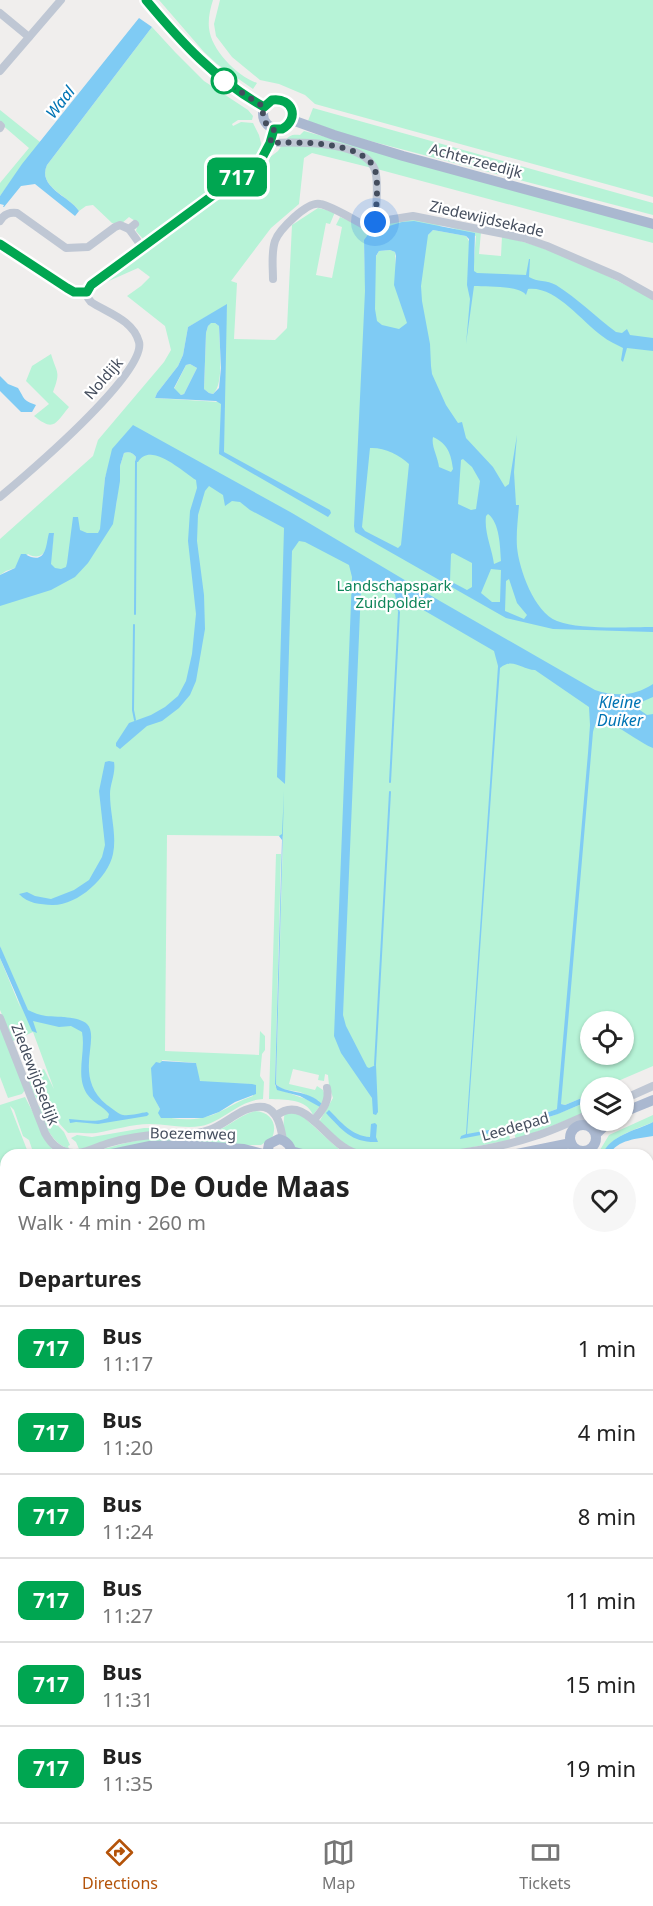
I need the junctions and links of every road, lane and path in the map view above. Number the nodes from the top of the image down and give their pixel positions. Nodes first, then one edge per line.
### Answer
1 (61, 0) edge
2 (146, 0) edge
3 (0, 13) edge
4 (29, 37) junction
5 (0, 71) edge
6 (264, 107) junction
7 (292, 120) junction
8 (274, 129) junction
9 (270, 143) junction
10 (0, 221) edge
11 (375, 222) junction
12 (653, 224) edge
13 (0, 244) edge
14 (142, 247) junction
15 (273, 279) dead end
16 (87, 292) junction
17 (653, 296) edge
18 (0, 497) edge
19 (0, 1018) edge
20 (653, 1086) edge
21 (327, 1088) dead end
22 (634, 1095) edge
23 (653, 1100) edge
24 (634, 1108) edge
25 (580, 1118) edge
26 (277, 1119) junction
27 (314, 1120) junction
28 (580, 1126) edge
29 (593, 1131) edge
30 (571, 1138) junction
31 (272, 1147) edge
32 (57, 1149) edge
33 (91, 1149) edge
34 (136, 1149) edge
35 (244, 1149) edge
36 (244, 1149) edge
37 (290, 1149) edge
38 (344, 1149) edge
39 (485, 1149) edge
40 (533, 1149) edge
41 (576, 1149) edge
42 (589, 1149) edge
43 (0, 1781) edge
44 (0, 1812) edge
45 (0, 1822) edge

1 - 4 street
2 - 6 main road
3 - 4 street
4 - 5 street
6 - 7 main road
6 - 8 main road
7 - 8 main road
7 - 12 main road, Achterzeedijk
8 - 9 street
9 - 11 street
9 - 14 street
10 - 14 street
11 - 15 street, Ziedewijdsekade
11 - 17 street, Ziedewijdsekade
13 - 16 street, Noldijk
14 - 16 street
16 - 18 street, Noldijk
19 - 32 street, Ziedewijdsedijk
20 - 22 street
21 - 27 street
23 - 24 main road
25 - 39 street, Leedepad
26 - 27 street
26 - 31 street
26 - 33 street, Ziedewijdsedijk
27 - 38 street
28 - 30 main road
29 - 42 main road
30 - 40 main road
30 - 41 main road
31 - 35 main road, Boezemweg
31 - 37 main road
34 - 36 main road, Boezemweg
43 - 44 street
44 - 45 street

